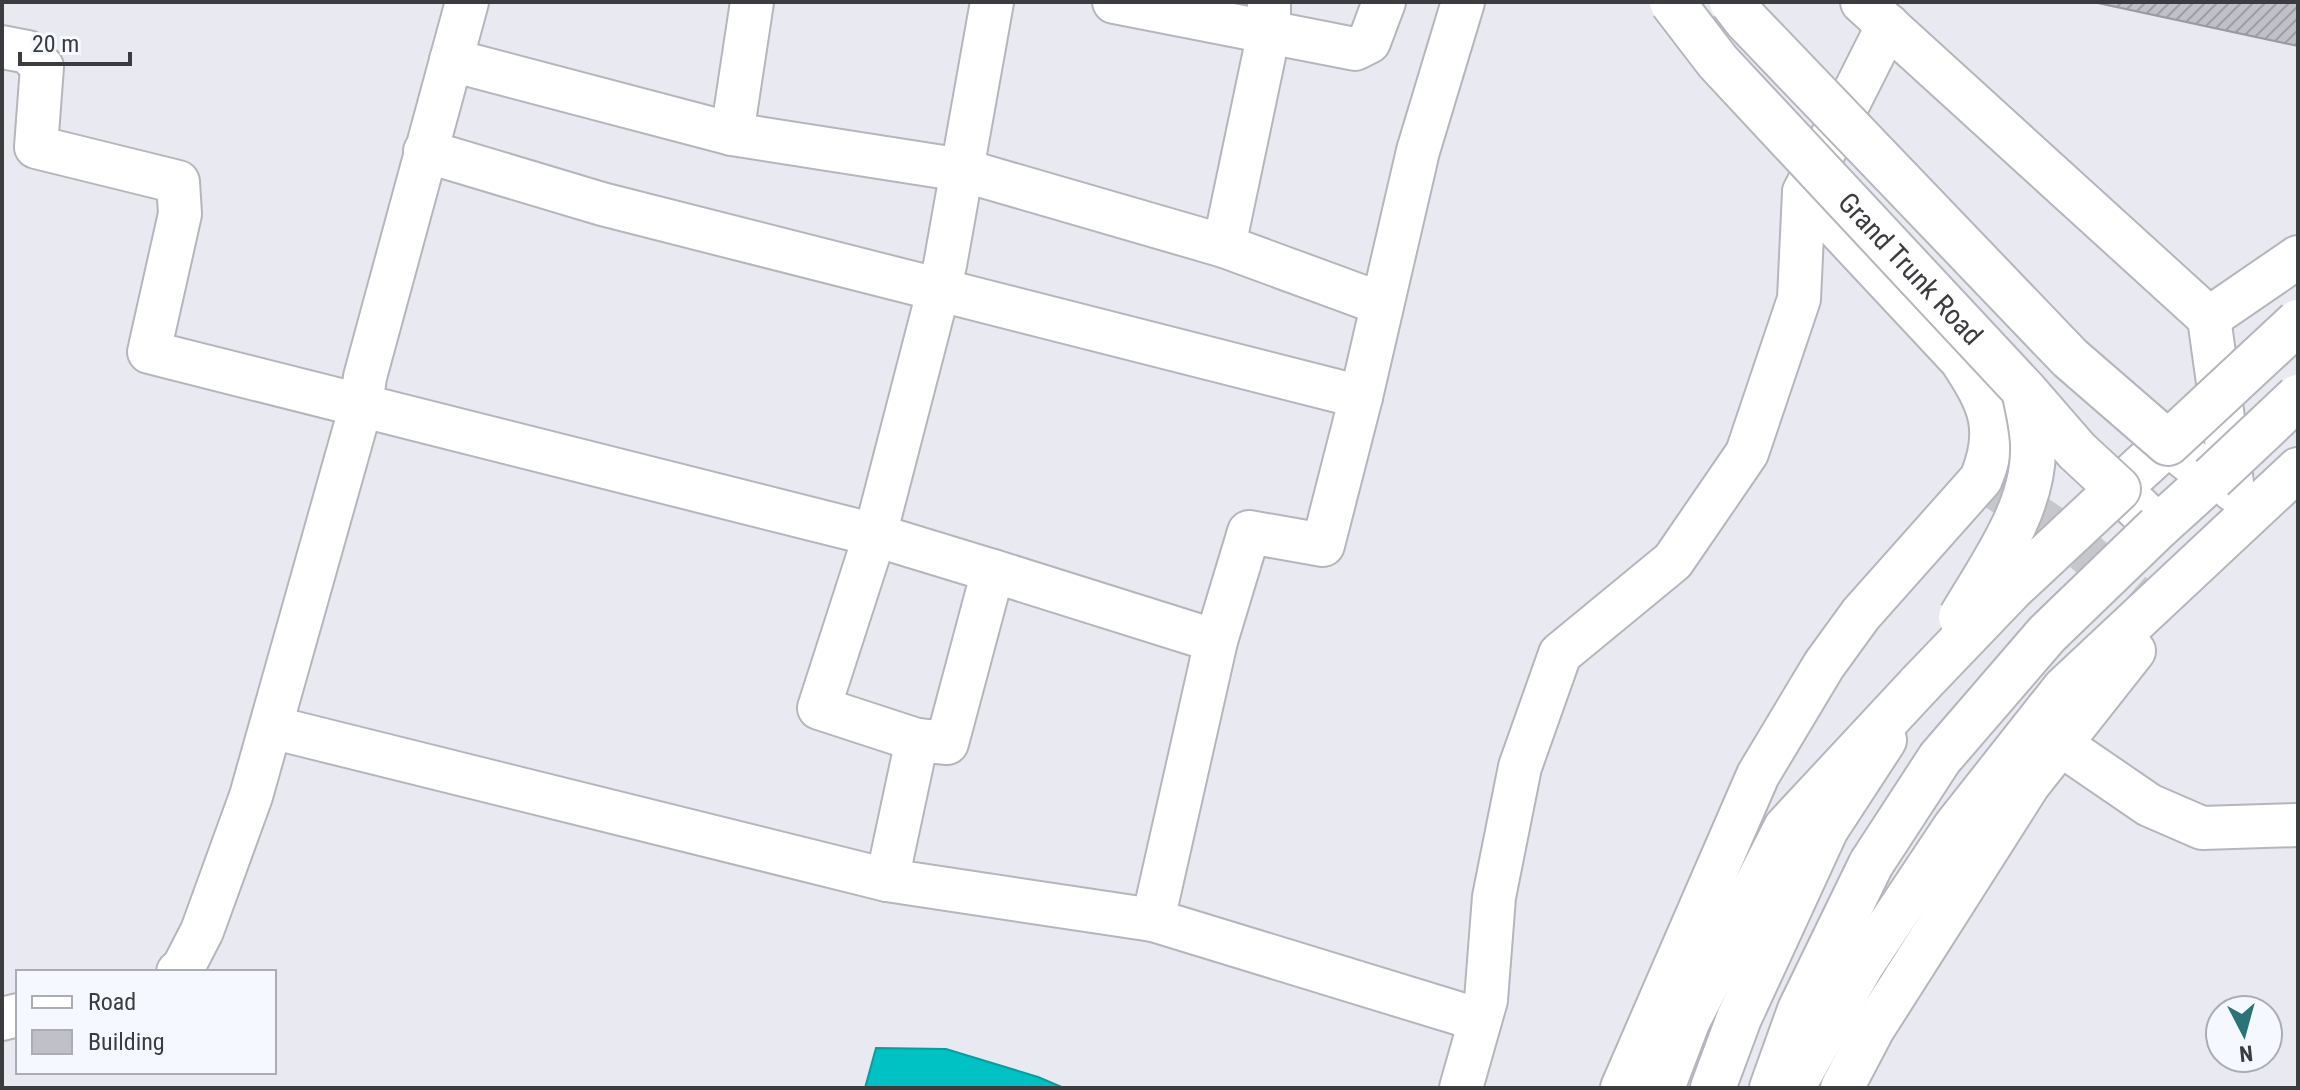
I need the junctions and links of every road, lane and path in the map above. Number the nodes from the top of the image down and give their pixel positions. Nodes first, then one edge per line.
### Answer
1 (467, 2) edge
2 (752, 2) edge
3 (992, 2) edge
4 (1114, 2) edge
5 (1384, 2) edge
6 (1463, 2) edge
7 (1672, 2) edge
8 (1732, 2) edge
9 (1871, 9) edge
10 (1269, 17) edge
11 (2, 47) edge
12 (451, 60) junction
13 (732, 134) junction
14 (425, 151) junction
15 (962, 170) junction
16 (1804, 192) junction
17 (1224, 246) junction
18 (2298, 257) edge
19 (939, 288) junction
20 (1382, 304) junction
21 (2209, 318) junction
22 (2298, 322) edge
23 (2024, 390) junction
24 (1361, 397) junction
25 (2298, 397) edge
26 (361, 406) junction
27 (2168, 443) junction
28 (2298, 469) edge
29 (2212, 478) junction
30 (2118, 489) junction
31 (2238, 524) junction
32 (2158, 527) junction
33 (875, 535) junction
34 (993, 571) junction
35 (2182, 577) junction
36 (1216, 641) junction
37 (1920, 684) junction
38 (271, 727) junction
39 (917, 740) junction
40 (2060, 744) junction
41 (2298, 825) edge
42 (887, 880) junction
43 (1153, 920) junction
44 (180, 970) edge
45 (1480, 1020) junction
46 (1461, 1088) edge
47 (1622, 1088) edge
48 (1662, 1088) edge
49 (1713, 1088) edge
50 (1772, 1088) edge
51 (1793, 1088) edge
52 (1842, 1088) edge

1 - 12 street
2 - 13 street
3 - 15 street
4 - 10 street
5 - 10 street
6 - 20 street
7 - 23 main road, Grand Trunk Road, bridge
8 - 27 main road, Grand Trunk Road, bridge
9 - 16 street
9 - 21 street
10 - 17 street
11 - 26 street
12 - 13 street
12 - 14 street
13 - 15 street
14 - 19 street
14 - 26 street
15 - 17 street
15 - 19 street
16 - 45 street
16 - 47 street
17 - 20 street
18 - 21 street
19 - 24 street
19 - 33 street
20 - 24 street
21 - 31 street
22 - 27 main road, bridge
23 - 30 main road, Grand Trunk Road, bridge
23 - 37 main road, bridge
24 - 36 street
25 - 29 main road, bridge
26 - 33 street
26 - 38 street
27 - 29 main road, Grand Trunk Road
27 - 30 main road
28 - 31 street
29 - 32 main road
30 - 32 main road, Grand Trunk Road
30 - 37 main road, bridge
31 - 35 street
32 - 50 main road, bridge
33 - 34 street
33 - 39 street
34 - 36 street
34 - 39 street
35 - 40 street
35 - 51 street
36 - 43 street
37 - 48 main road
37 - 49 main road
38 - 42 street
38 - 44 street
39 - 42 street
40 - 41 street
40 - 52 street
42 - 43 street
43 - 45 street
45 - 46 street

